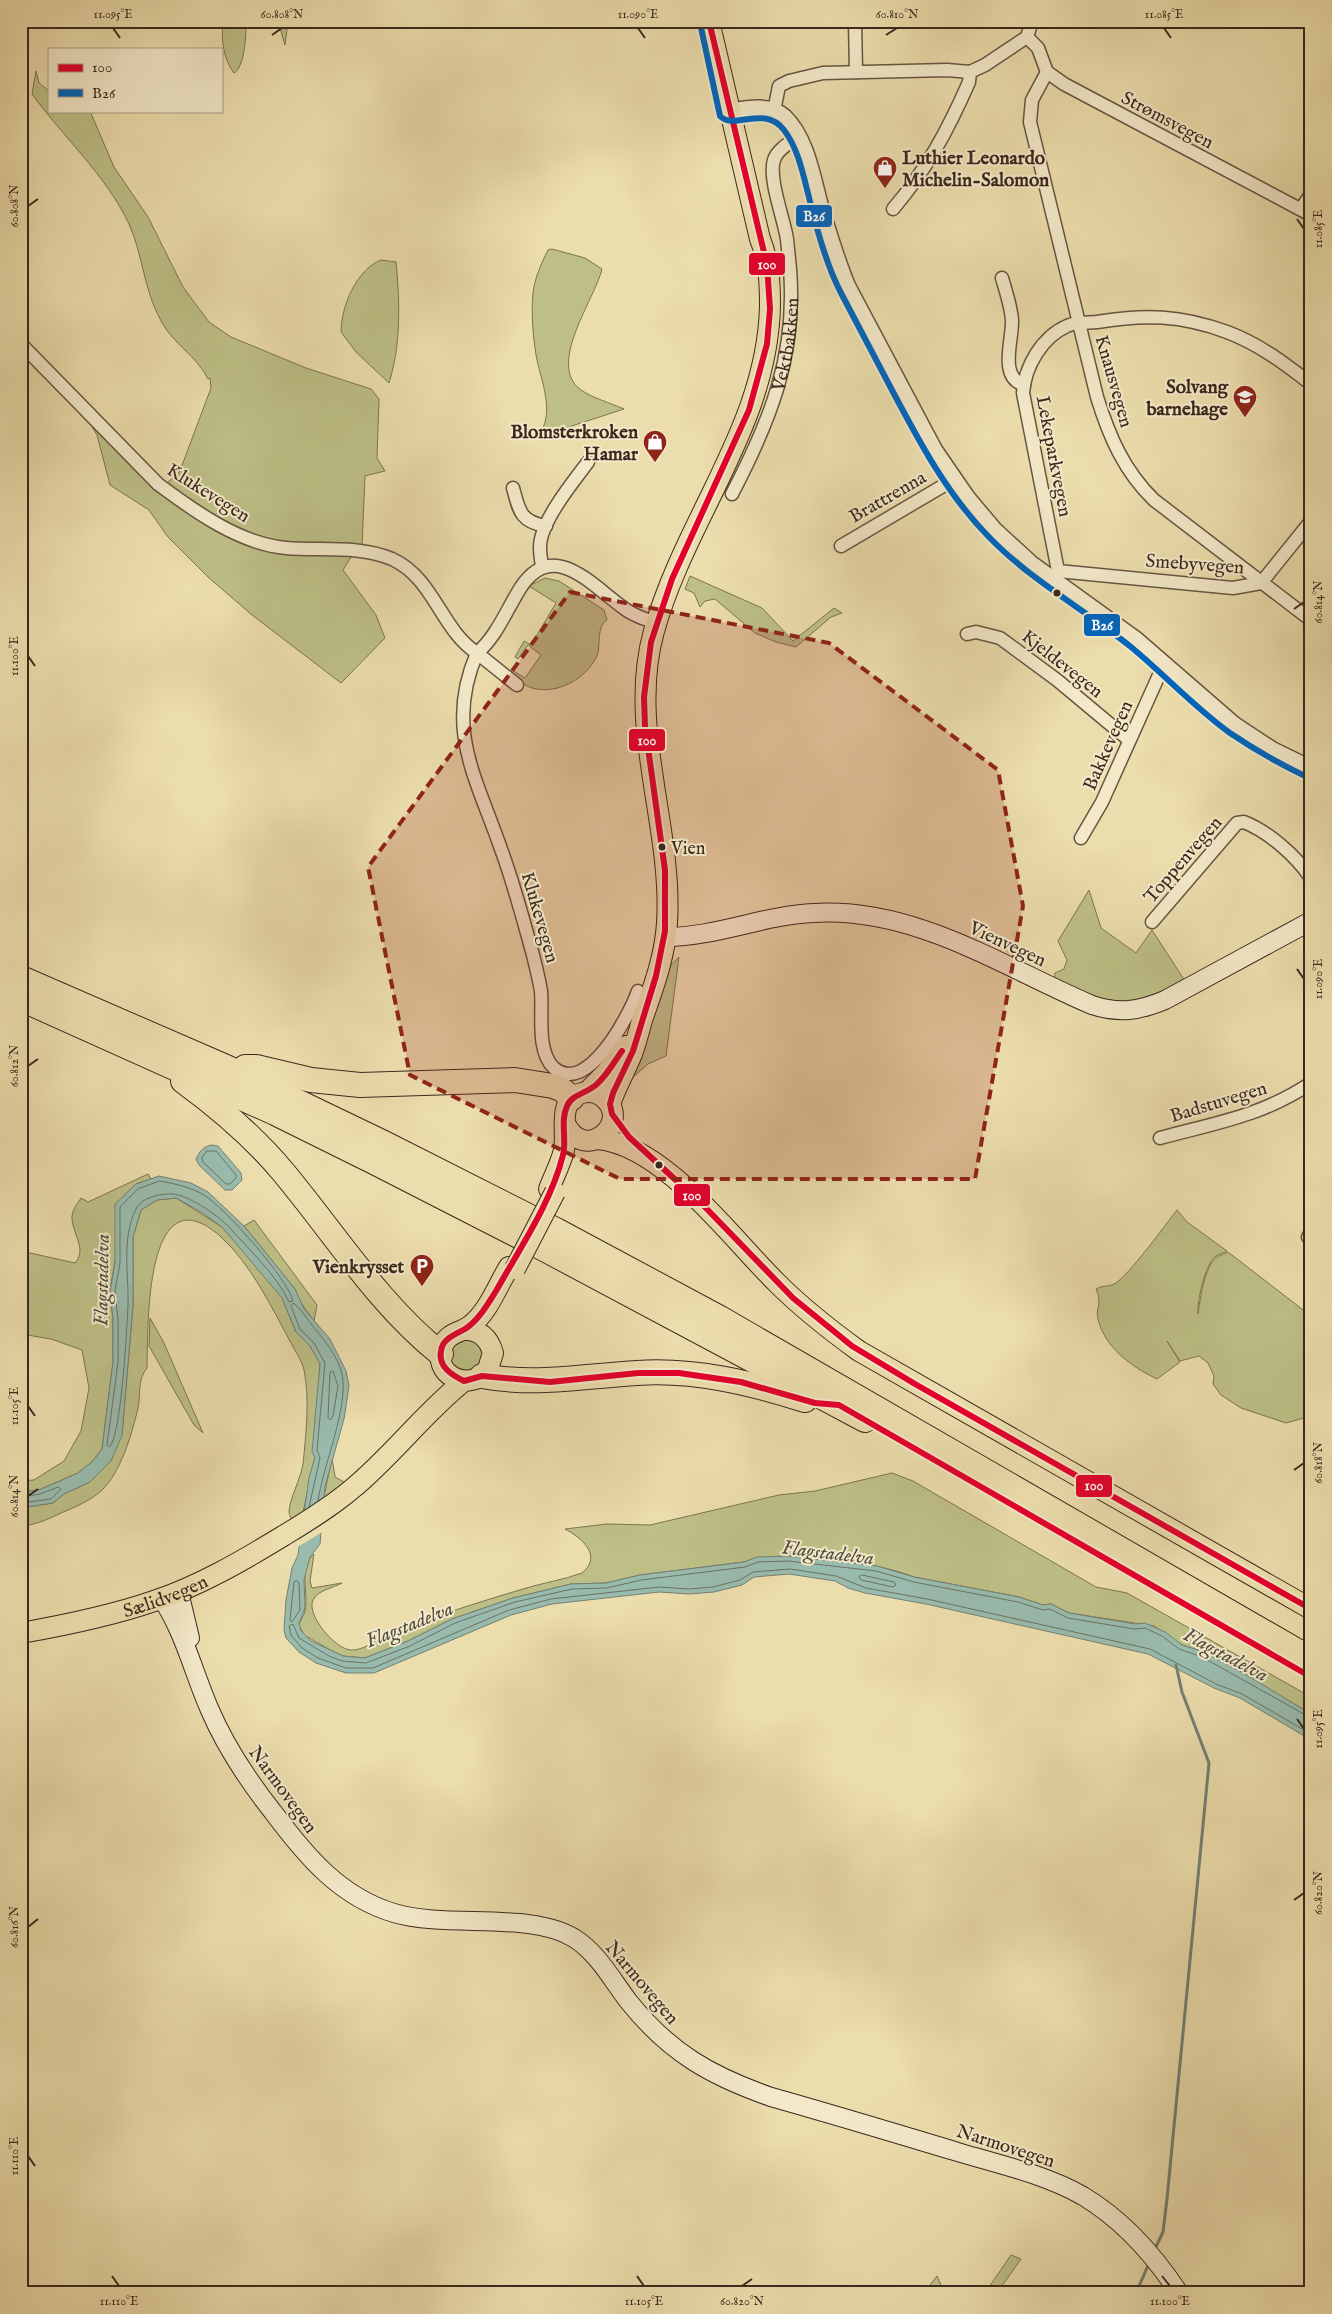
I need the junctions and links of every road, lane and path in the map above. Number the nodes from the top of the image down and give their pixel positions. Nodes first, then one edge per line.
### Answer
1 (709, 21) edge
2 (722, 21) edge
3 (855, 21) edge
4 (1032, 21) edge
5 (1027, 37) junction
6 (856, 72) junction
7 (970, 72) junction
8 (1048, 72) junction
9 (735, 111) junction
10 (774, 111) junction
11 (798, 137) junction
12 (1311, 194) edge
13 (893, 209) dead end
14 (1306, 212) edge
15 (1002, 278) dead end
16 (1080, 324) junction
17 (21, 344) edge
18 (1311, 384) edge
19 (1024, 385) junction
20 (588, 462) dead end
21 (953, 480) junction
22 (513, 488) dead end
23 (732, 494) dead end
24 (1311, 521) edge
25 (546, 526) junction
26 (841, 546) dead end
27 (542, 566) junction
28 (1055, 575) junction
29 (1261, 583) junction
30 (1311, 620) edge
31 (656, 623) junction
32 (967, 634) dead end
33 (478, 654) junction
34 (1164, 664) junction
35 (517, 685) dead end
36 (1129, 740) junction
37 (1311, 769) edge
38 (1081, 838) dead end
39 (1311, 878) edge
40 (1311, 921) edge
41 (1152, 922) dead end
42 (666, 937) junction
43 (21, 978) edge
44 (638, 991) dead end
45 (21, 999) edge
46 (640, 1028) junction
47 (141, 1051) junction
48 (226, 1068) junction
49 (1311, 1083) edge
50 (580, 1095) junction
51 (611, 1110) junction
52 (565, 1123) junction
53 (1160, 1138) dead end
54 (594, 1140) junction
55 (648, 1158) junction
56 (552, 1190) junction
57 (512, 1268) junction
58 (464, 1330) junction
59 (488, 1341) junction
60 (442, 1360) junction
61 (473, 1379) junction
62 (839, 1405) junction
63 (426, 1416) junction
64 (170, 1595) junction
65 (1311, 1609) edge
66 (21, 1633) edge
67 (1311, 1659) edge
68 (1311, 1677) edge
69 (1179, 2293) edge

1 - 9 main road
2 - 9 main road
3 - 6 street
4 - 5 street
5 - 7 street
5 - 8 street
6 - 7 street
6 - 10 street
7 - 13 street
8 - 14 street, Strømsvegen
8 - 16 street, Knausvegen
9 - 10 street
9 - 31 main road, Vektbakken
10 - 11 street
11 - 21 street
11 - 23 street, Vektbakken
12 - 14 street
15 - 19 street
16 - 18 street, Lekeparkvegen
16 - 19 street, Lekeparkvegen
16 - 29 street, Knausvegen
17 - 33 street, Klukevegen
19 - 28 street, Lekeparkvegen
20 - 25 street
21 - 26 street, Brattrenna
21 - 28 street
22 - 25 street
24 - 29 street, Smebyvegen
25 - 27 street
27 - 31 street
27 - 33 street, Klukevegen
28 - 29 street, Smebyvegen
28 - 34 street
29 - 30 street, Knausvegen
31 - 42 main road, Vektbakken
32 - 36 street, Kjeldevegen
33 - 35 street, Klukevegen
33 - 44 street, Klukevegen
34 - 36 street, Bakkevegen
34 - 37 street
36 - 38 street, Bakkevegen
39 - 41 street, Toppenvegen
40 - 42 main road, Vienvegen
42 - 46 main road, Vektbakken
43 - 48 highway
45 - 47 highway
46 - 50 main road, Vektbakken
46 - 51 main road, Vektbakken
47 - 60 highway
47 - 62 highway
48 - 50 highway
48 - 67 highway
49 - 53 street, Badstuvegen
50 - 51 main road
50 - 52 main road
51 - 54 main road
51 - 55 main road
52 - 54 main road
52 - 56 main road
54 - 55 main road
54 - 56 main road
55 - 65 main road
56 - 57 main road, bridge
57 - 58 main road
57 - 59 main road
58 - 59 main road
58 - 60 main road
59 - 61 main road
60 - 61 main road
60 - 63 main road
61 - 62 highway
61 - 63 main road
62 - 68 highway
63 - 64 main road, Sælidvegen
64 - 66 main road, Sælidvegen
64 - 69 main road, Narmovegen

